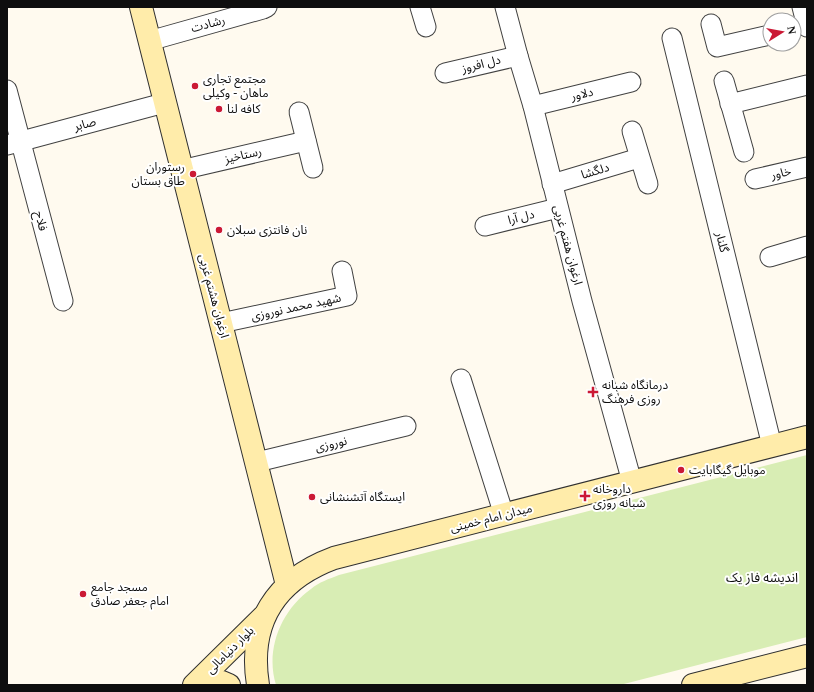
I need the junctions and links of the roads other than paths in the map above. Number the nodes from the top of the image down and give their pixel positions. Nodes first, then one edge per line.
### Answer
1 (141, 7) edge
2 (267, 7) edge
3 (420, 7) edge
4 (505, 7) edge
5 (802, 7) edge
6 (711, 24) dead end
7 (426, 27) dead end
8 (807, 27) edge
9 (762, 36) edge
10 (672, 38) dead end
11 (149, 40) junction
12 (518, 56) junction
13 (445, 73) dead end
14 (724, 81) dead end
15 (631, 82) dead end
16 (807, 85) edge
17 (7, 90) edge
18 (164, 103) junction
19 (730, 104) junction
20 (533, 106) junction
21 (299, 112) dead end
22 (632, 131) dead end
23 (306, 141) junction
24 (14, 143) edge
25 (744, 152) dead end
26 (639, 158) junction
27 (807, 167) edge
28 (312, 168) dead end
29 (181, 170) junction
30 (755, 179) dead end
31 (552, 184) junction
32 (648, 184) dead end
33 (558, 208) junction
34 (485, 226) dead end
35 (807, 246) edge
36 (770, 257) dead end
37 (342, 271) dead end
38 (63, 301) dead end
39 (221, 323) junction
40 (461, 379) dead end
41 (406, 426) dead end
42 (807, 437) edge
43 (772, 446) junction
44 (257, 462) junction
45 (632, 482) junction
46 (504, 515) junction
47 (287, 585) junction
48 (265, 615) junction
49 (807, 656) edge
50 (194, 685) edge
51 (208, 685) edge
52 (229, 685) edge
53 (258, 685) edge
54 (694, 685) edge

1 - 11 main road, ارغوان هشتم غربی
2 - 11 street, رشادت
3 - 7 street
4 - 12 street, ارغوان هفتم غربی
5 - 8 street
6 - 9 street
10 - 43 street, گلنار
11 - 18 main road, ارغوان هشتم غربی
12 - 13 street, دل افروز
12 - 20 street, ارغوان هفتم غربی
14 - 19 street
15 - 20 street, دلاور
16 - 19 street
17 - 24 street, فلاح
18 - 24 street, صابر
18 - 29 main road, ارغوان هشتم غربی
19 - 25 street
20 - 31 street, ارغوان هفتم غربی
21 - 23 street
22 - 26 street
23 - 28 street
23 - 29 street, رستاخیز
24 - 38 street, فلاح
26 - 31 street, دلگشا
26 - 32 street
27 - 30 street, خاور
29 - 39 main road, ارغوان هشتم غربی
31 - 33 street, ارغوان هفتم غربی
33 - 34 street, دل آرا
33 - 45 street, ارغوان هفتم غربی
35 - 36 street
37 - 39 street, شهید محمد نوروزی
39 - 44 main road, ارغوان هشتم غربی
40 - 46 street
41 - 44 street, نوروزی
42 - 43 main road, میدان امام خمینی
43 - 45 main road, میدان امام خمینی
44 - 47 main road, ارغوان هشتم غربی
45 - 46 main road, میدان امام خمینی
46 - 47 main road, میدان امام خمینی
47 - 48 main road, میدان امام خمینی
48 - 50 main road, بلوار دنیامالی
48 - 53 main road, میدان امام خمینی
49 - 54 main road
51 - 52 main road

